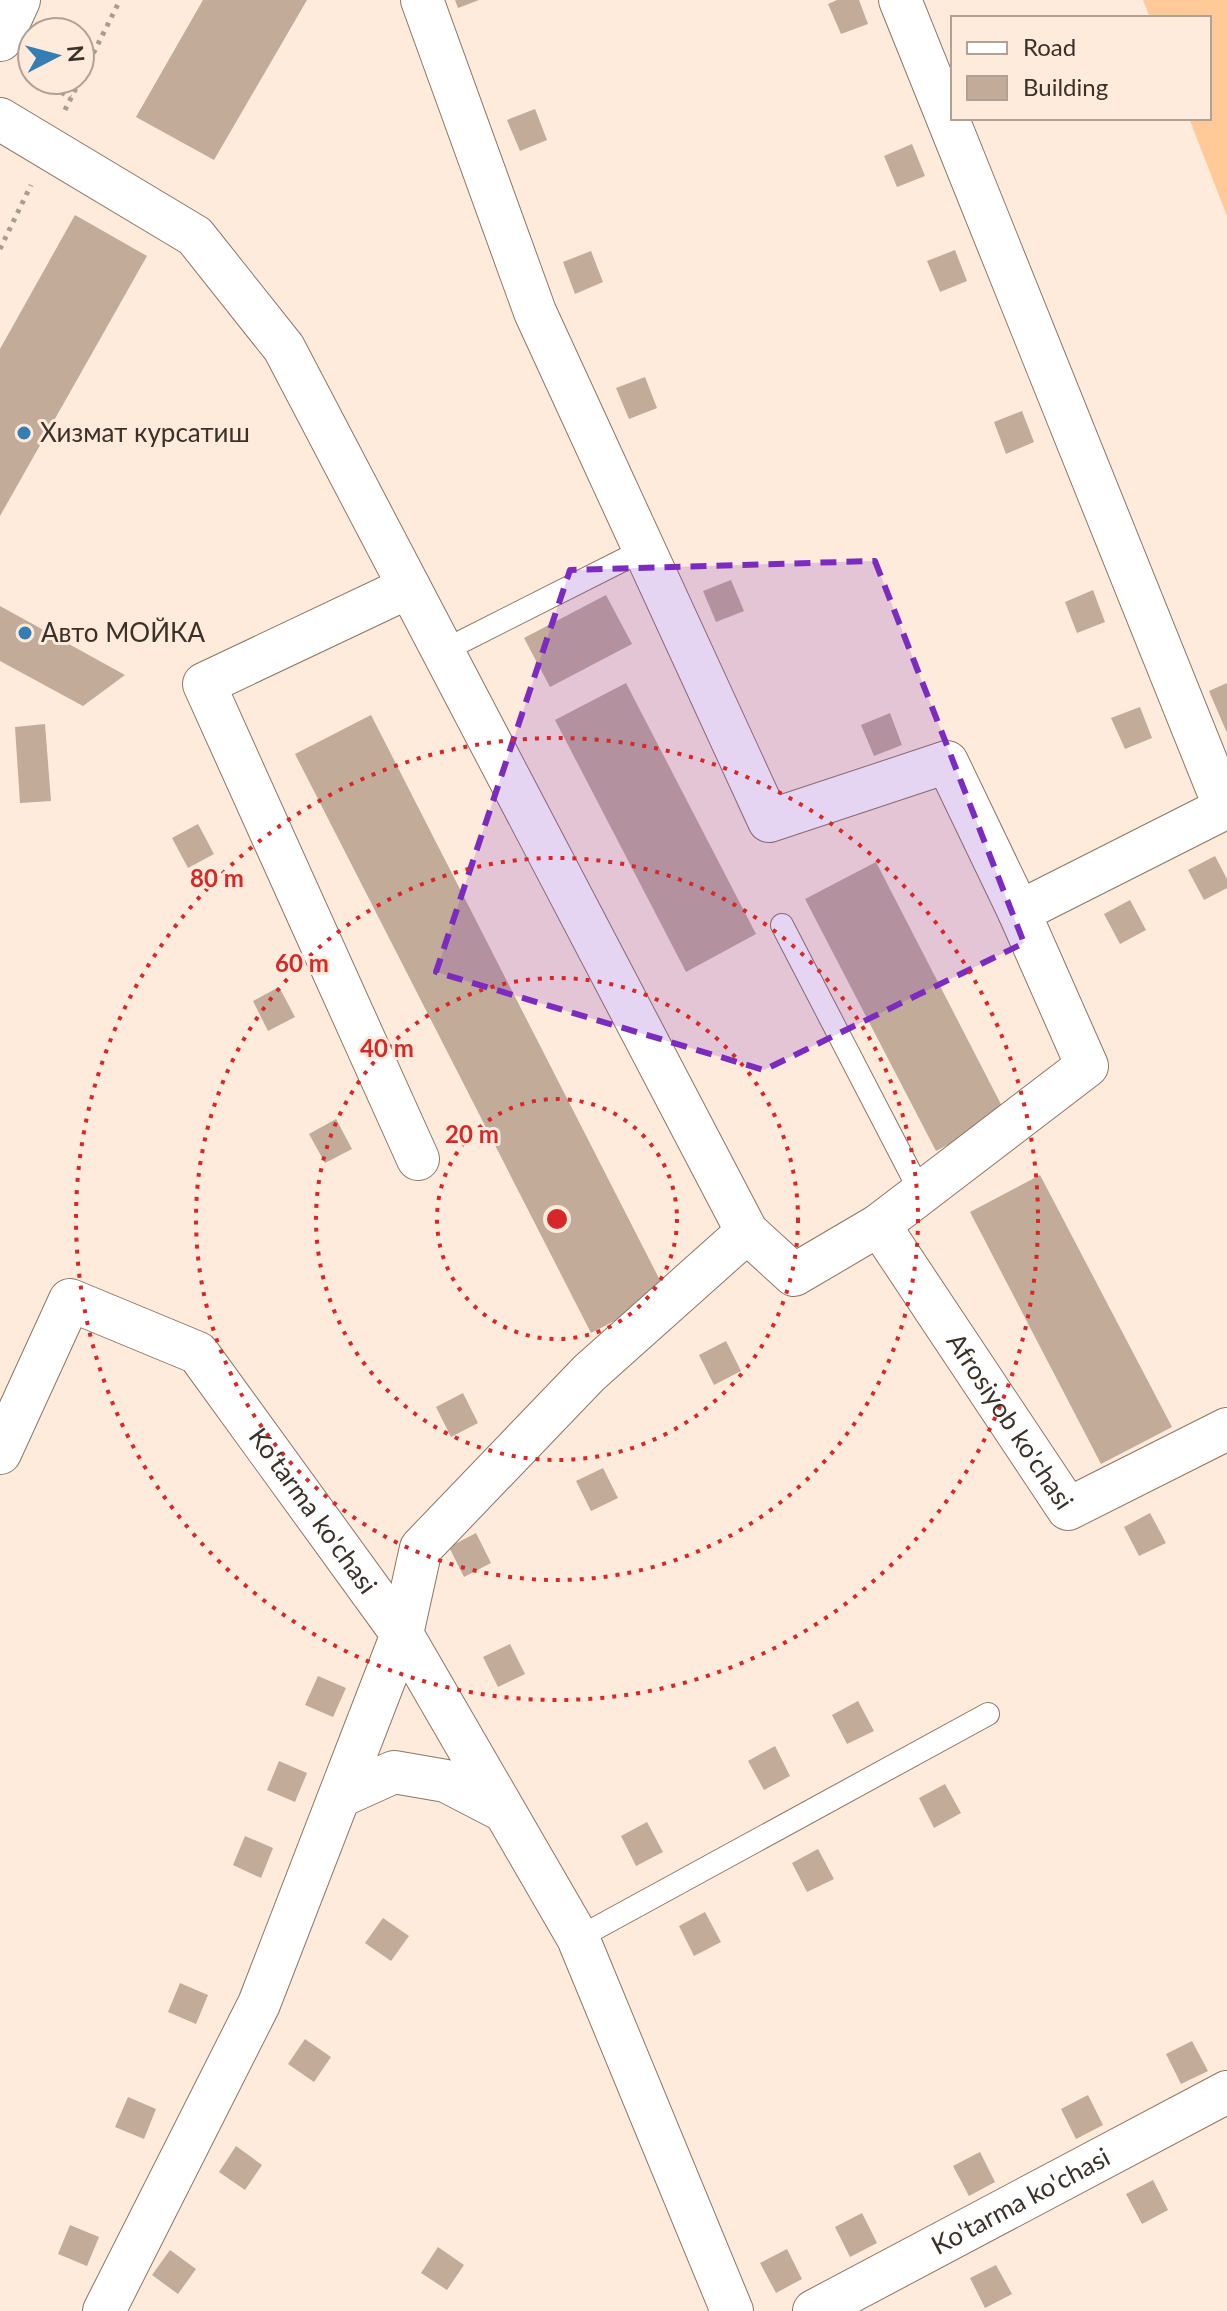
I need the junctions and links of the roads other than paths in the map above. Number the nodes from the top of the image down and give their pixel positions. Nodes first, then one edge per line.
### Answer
1 (18, 0) edge
2 (422, 0) edge
3 (900, 0) edge
4 (0, 39) edge
5 (0, 119) edge
6 (645, 549) junction
7 (409, 587) junction
8 (443, 651) junction
9 (1226, 807) edge
10 (1019, 912) junction
11 (782, 925) dead end
12 (418, 1159) dead end
13 (921, 1193) junction
14 (879, 1225) junction
15 (747, 1232) junction
16 (1227, 1429) edge
17 (0, 1453) edge
18 (402, 1634) junction
19 (988, 1714) dead end
20 (341, 1796) junction
21 (502, 1810) junction
22 (578, 1938) junction
23 (1227, 2092) edge
24 (104, 2311) edge
25 (732, 2311) edge
26 (814, 2311) edge

1 - 4 main road
2 - 6 street
3 - 9 street
5 - 7 street
6 - 8 lane
6 - 10 street
7 - 8 street
7 - 12 street
8 - 15 street
9 - 10 street
10 - 13 street
11 - 13 lane
13 - 14 street
14 - 15 street
14 - 16 street, Afrosiyob ko'chasi
15 - 18 street
17 - 18 street, Ko'tarma ko'chasi
18 - 20 street
18 - 21 street, Ko'tarma ko'chasi
19 - 22 lane
20 - 21 street
20 - 24 street
21 - 22 street, Ko'tarma ko'chasi
22 - 25 street, Ko'tarma ko'chasi
23 - 26 street, Ko'tarma ko'chasi

